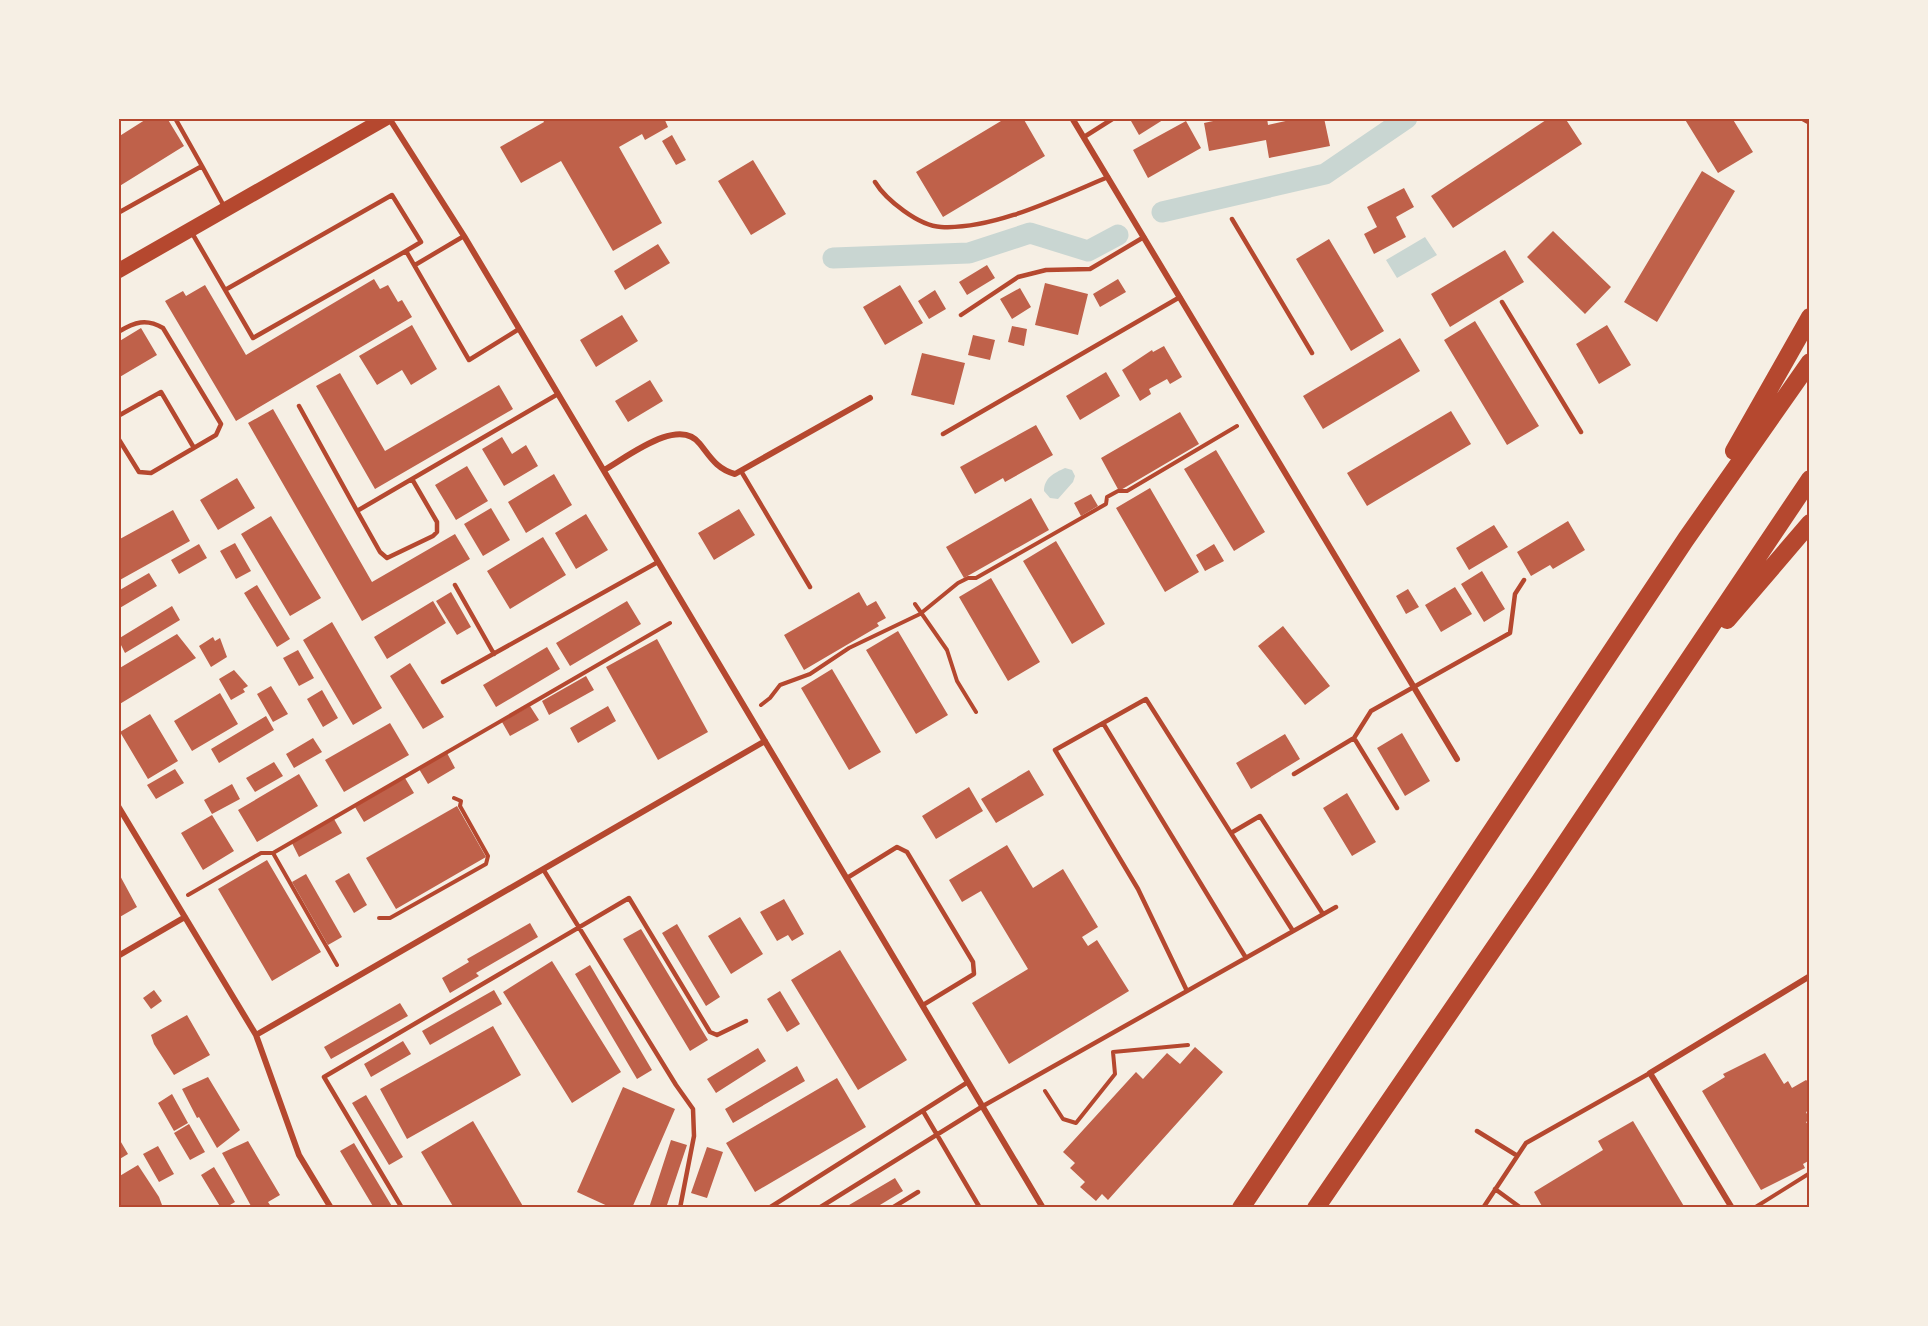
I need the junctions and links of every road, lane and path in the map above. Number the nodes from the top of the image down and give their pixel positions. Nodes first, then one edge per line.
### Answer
1 (176, 118) edge
2 (387, 118) edge
3 (1072, 118) edge
4 (1114, 118) edge
5 (1801, 118) edge
6 (1809, 123) edge
7 (1084, 137) junction
8 (202, 166) junction
9 (1108, 177) junction
10 (875, 182) dead end
11 (226, 210) junction
12 (118, 213) edge
13 (1232, 219) dead end
14 (190, 230) junction
15 (464, 236) junction
16 (1144, 237) junction
17 (406, 251) junction
18 (415, 265) junction
19 (118, 271) edge
20 (225, 291) junction
21 (1180, 297) junction
22 (1503, 302) dead end
23 (961, 315) dead end
24 (1809, 317) edge
25 (519, 329) junction
26 (118, 332) edge
27 (1312, 353) dead end
28 (1809, 362) edge
29 (558, 394) junction
30 (870, 398) dead end
31 (299, 406) dead end
32 (118, 416) edge
33 (1237, 426) dead end
34 (1581, 432) dead end
35 (943, 434) dead end
36 (118, 438) edge
37 (194, 448) junction
38 (603, 470) junction
39 (741, 471) junction
40 (412, 478) junction
41 (1809, 479) edge
42 (357, 511) junction
43 (1809, 524) edge
44 (1686, 539) junction
45 (658, 561) junction
46 (1524, 580) dead end
47 (455, 585) dead end
48 (810, 587) dead end
49 (915, 604) dead end
50 (920, 614) junction
51 (670, 623) dead end
52 (494, 654) junction
53 (443, 682) dead end
54 (1673, 683) junction
55 (1413, 687) junction
56 (761, 705) dead end
57 (976, 712) dead end
58 (1104, 723) junction
59 (1354, 738) junction
60 (765, 741) junction
61 (1457, 759) dead end
62 (1294, 774) dead end
63 (453, 798) dead end
64 (118, 806) edge
65 (1397, 808) dead end
66 (1231, 833) junction
67 (273, 854) junction
68 (543, 869) junction
69 (847, 878) junction
70 (188, 895) dead end
71 (1336, 907) dead end
72 (1323, 914) junction
73 (185, 917) junction
74 (379, 918) dead end
75 (580, 928) junction
76 (1293, 931) junction
77 (118, 956) edge
78 (1246, 957) junction
79 (337, 965) dead end
80 (1809, 976) edge
81 (1187, 991) junction
82 (923, 1005) junction
83 (746, 1021) dead end
84 (256, 1035) junction
85 (1188, 1045) dead end
86 (1650, 1072) junction
87 (968, 1082) junction
88 (1045, 1091) dead end
89 (983, 1106) junction
90 (923, 1111) junction
91 (1477, 1131) dead end
92 (937, 1136) junction
93 (1516, 1155) junction
94 (1809, 1173) edge
95 (1495, 1189) junction
96 (918, 1191) dead end
97 (331, 1208) edge
98 (402, 1208) edge
99 (680, 1208) edge
100 (769, 1208) edge
101 (819, 1208) edge
102 (892, 1208) edge
103 (980, 1208) edge
104 (1044, 1208) edge
105 (1242, 1208) edge
106 (1316, 1208) edge
107 (1484, 1208) edge
108 (1521, 1208) edge
109 (1732, 1208) edge
110 (1754, 1208) edge

1 - 8 lane
2 - 11 main road
2 - 15 street
3 - 7 street
4 - 7 lane
5 - 6 lane
7 - 9 street
8 - 11 lane
8 - 12 lane
9 - 10 lane
9 - 16 street
11 - 14 main road
13 - 27 lane
14 - 19 main road
14 - 20 lane
15 - 18 lane
15 - 25 street
16 - 21 street
16 - 23 lane
17 - 18 lane
17 - 20 lane
17 - 20 lane
18 - 25 lane
21 - 35 lane
21 - 55 street
22 - 34 lane
24 - 44 highway
25 - 29 street
26 - 37 lane
28 - 44 highway
29 - 38 street
29 - 40 lane
30 - 39 street
31 - 42 lane
32 - 37 lane
33 - 50 path
36 - 37 lane
38 - 39 street
38 - 45 street
39 - 48 lane
40 - 42 lane
40 - 42 lane
41 - 54 highway
43 - 54 highway
44 - 105 highway
45 - 52 lane
45 - 60 street
46 - 55 lane
47 - 52 lane
49 - 50 path
50 - 56 path
50 - 57 path
51 - 67 path
52 - 53 lane
54 - 106 highway
55 - 59 lane
55 - 61 street
58 - 66 lane
58 - 78 lane
58 - 81 lane
59 - 62 lane
59 - 65 lane
60 - 68 street
60 - 69 street
63 - 74 path
64 - 73 street
66 - 72 lane
66 - 76 lane
67 - 70 path
67 - 79 path
68 - 75 lane
68 - 84 street
69 - 82 street
69 - 82 lane
71 - 72 lane
72 - 76 lane
73 - 77 street
73 - 84 street
75 - 83 lane
75 - 98 lane
75 - 99 lane
76 - 78 lane
78 - 81 lane
80 - 86 street
81 - 89 lane
82 - 87 street
84 - 97 street
85 - 88 path
86 - 93 lane
86 - 109 street
87 - 89 street
87 - 90 lane
89 - 92 lane
89 - 104 street
90 - 92 lane
90 - 100 lane
91 - 93 lane
92 - 101 lane
92 - 103 lane
93 - 95 lane
94 - 110 path
95 - 107 lane
95 - 108 lane
96 - 102 lane

